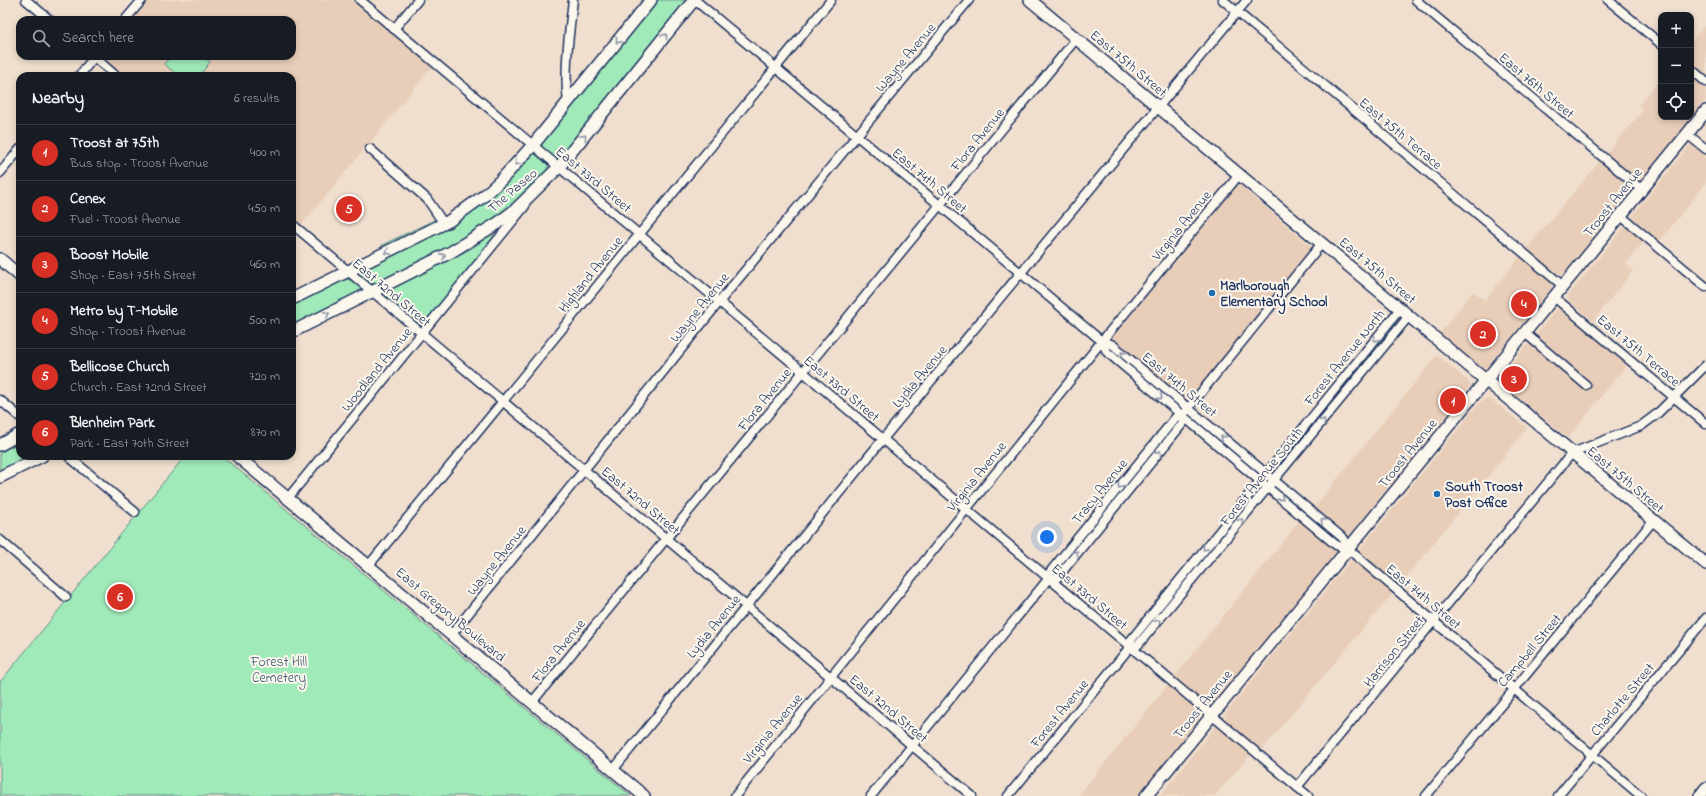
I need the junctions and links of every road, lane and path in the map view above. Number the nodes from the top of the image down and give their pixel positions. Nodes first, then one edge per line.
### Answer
1 (26, 0) edge
2 (142, 0) edge
3 (360, 0) edge
4 (418, 0) edge
5 (573, 0) edge
6 (651, 0) edge
7 (694, 0) edge
8 (831, 0) edge
9 (969, 0) edge
10 (1030, 0) edge
11 (1223, 0) edge
12 (1247, 0) edge
13 (1416, 0) edge
14 (1608, 0) edge
15 (1237, 12) junction
16 (45, 16) edge
17 (128, 16) edge
18 (394, 29) junction
19 (1076, 39) junction
20 (1658, 42) edge
21 (91, 60) edge
22 (98, 60) edge
23 (776, 67) junction
24 (82, 72) edge
25 (112, 72) edge
26 (1694, 72) edge
27 (1706, 82) edge
28 (568, 103) junction
29 (1159, 108) junction
30 (1706, 111) edge
31 (1687, 134) junction
32 (857, 136) junction
33 (533, 145) junction
34 (370, 149) dead end
35 (1706, 149) edge
36 (16, 154) edge
37 (559, 167) junction
38 (0, 173) edge
39 (1239, 175) junction
40 (545, 181) junction
41 (1642, 190) junction
42 (940, 205) junction
43 (1620, 216) junction
44 (444, 224) junction
45 (296, 227) edge
46 (639, 234) junction
47 (1322, 243) junction
48 (0, 259) edge
49 (349, 272) junction
50 (16, 273) edge
51 (1021, 274) junction
52 (1563, 286) junction
53 (1706, 287) edge
54 (372, 292) junction
55 (296, 297) edge
56 (1554, 297) junction
57 (720, 302) junction
58 (1404, 312) junction
59 (296, 330) edge
60 (1525, 333) junction
61 (422, 334) junction
62 (1102, 341) junction
63 (1706, 365) edge
64 (803, 372) junction
65 (1486, 381) junction
66 (1586, 385) dead end
67 (1674, 397) junction
68 (0, 400) edge
69 (502, 402) junction
70 (1188, 408) junction
71 (16, 414) edge
72 (1182, 416) junction
73 (1706, 424) edge
74 (16, 436) edge
75 (883, 439) junction
76 (0, 445) edge
77 (1572, 453) junction
78 (34, 460) edge
79 (73, 460) edge
80 (242, 460) edge
81 (584, 470) junction
82 (1266, 473) junction
83 (0, 477) edge
84 (1260, 480) junction
85 (1274, 480) junction
86 (1269, 487) junction
87 (288, 498) junction
88 (966, 509) junction
89 (135, 512) dead end
90 (1653, 521) junction
91 (667, 538) junction
92 (0, 540) edge
93 (1348, 549) junction
94 (1706, 564) edge
95 (369, 565) junction
96 (1049, 578) junction
97 (66, 597) dead end
98 (747, 606) junction
99 (1706, 618) edge
100 (1434, 621) junction
101 (452, 634) junction
102 (1130, 647) junction
103 (831, 676) junction
104 (1514, 690) junction
105 (533, 701) junction
106 (1212, 715) junction
107 (913, 745) junction
108 (1592, 756) junction
109 (613, 770) junction
110 (1297, 787) junction
111 (1706, 788) edge
112 (1149, 795) edge
113 (644, 796) edge
114 (735, 796) edge
115 (871, 796) edge
116 (972, 796) edge
117 (1008, 796) edge
118 (1308, 796) edge
119 (1426, 796) edge
120 (1558, 796) edge
121 (1641, 796) edge
122 (1700, 796) edge

1 - 16 street
2 - 17 street
3 - 18 street, East 73rd Street
4 - 18 street
5 - 28 street
6 -> 28 main road, The Paseo
7 - 23 street, East 74th Street
37 -> 7 main road, The Paseo
8 - 23 street, Highland Avenue
9 - 32 street, Wayne Avenue
10 - 19 main road, East 75th Street
11 - 15 street, East 75th Terrace
12 - 15 street, Lydia Avenue
13 - 41 street, East 76th Street
14 - 20 street
15 - 29 street, Lydia Avenue
15 - 52 street, East 75th Terrace
18 - 33 street, East 73rd Street
19 - 29 main road, East 75th Street
19 - 42 street, Flora Avenue
21 - 24 street
22 - 25 street
23 - 32 street, East 74th Street
23 - 46 street, Highland Avenue
26 - 27 street
28 - 33 main road, The Paseo
29 - 39 main road, East 75th Street
29 - 51 street, Lydia Avenue
30 - 31 main road, Troost Avenue
31 - 35 street
31 - 41 main road, Troost Avenue
32 - 42 street, East 74th Street
32 - 57 street, Wayne Avenue
33 - 37 street, East 73rd Street
33 -> 44 main road, The Paseo
34 - 44 street
36 - 38 street
37 - 40 main road, The Paseo
37 - 46 street, East 73rd Street
39 - 47 main road, East 75th Street
39 - 62 street, Virginia Avenue
54 -> 40 main road, The Paseo
40 - 61 street, Woodland Avenue
41 - 43 main road, Troost Avenue
42 - 51 street, East 74th Street
42 - 64 street, Flora Avenue
43 - 52 main road, Troost Avenue
43 - 53 street
44 -> 49 main road, The Paseo
45 - 49 street, East 72nd Street
46 - 57 street, East 73rd Street
46 - 69 street, Highland Avenue
47 - 58 main road, East 75th Street
47 - 70 street, Tracy Avenue
48 - 50 main road
49 - 54 street, East 72nd Street
49 - 55 main road, The Paseo
51 - 62 street, East 74th Street
51 - 75 street, Lydia Avenue
52 - 56 main road, Troost Avenue
59 -> 54 main road, The Paseo
54 - 61 street, East 72nd Street
56 - 60 main road, Troost Avenue
56 - 67 street, East 75th Terrace
57 - 64 street, East 73rd Street
57 - 81 street, Wayne Avenue
58 - 65 main road, East 75th Street
58 -> 82 street, Forest Avenue North
85 -> 58 street, Forest Avenue South
60 - 65 main road, Troost Avenue
60 - 66 street
61 - 69 street, East 72nd Street
61 - 87 street, Woodland Avenue
70 -> 62 street, East 74th Street
62 -> 72 street
62 - 88 street, Virginia Avenue
63 - 67 street, Harrison Street
64 - 75 street, East 73rd Street
64 - 91 street, Flora Avenue
65 - 77 main road, East 75th Street
65 - 93 main road, Troost Avenue
67 - 73 street, East 75th Terrace
67 - 77 street, Harrison Street
68 - 71 street
69 - 81 street, East 72nd Street
69 - 95 street, Highland Avenue
70 - 72 street, Tracy Avenue
82 -> 70 street, East 74th Street
72 - 84 street
72 - 96 street, Tracy Avenue
74 - 76 main road
75 - 88 street, East 73rd Street
75 - 98 street, Lydia Avenue
77 - 90 main road, East 75th Street
77 - 100 street, Harrison Street
78 - 83 main road
79 - 89 street
80 - 87 main road, East Gregory Boulevard
81 - 91 street, East 72nd Street
81 - 101 street, Wayne Avenue
82 - 84 street, Forest Avenue North
82 - 85 street, East 74th Street
84 - 86 street
84 -> 102 street, Forest Avenue North
85 - 86 street, Forest Avenue South
93 -> 85 street, East 74th Street
86 -> 93 street
102 -> 86 street, Forest Avenue South
87 - 95 main road, East Gregory Boulevard
88 - 96 street, East 73rd Street
88 - 103 street, Virginia Avenue
90 - 94 main road, East 75th Street
90 - 104 street, Campbell Street
91 - 98 street, East 72nd Street
91 - 105 street, Flora Avenue
92 - 97 street
93 - 100 street, East 74th Street
93 - 106 main road, Troost Avenue
95 - 101 main road, East Gregory Boulevard
96 - 102 street, East 73rd Street
96 - 107 street, Tracy Avenue
98 - 103 street, East 72nd Street
98 - 109 street, Lydia Avenue
99 - 108 street, Charlotte Street
100 - 104 street, East 74th Street
100 - 110 street, Harrison Street
101 - 105 main road, East Gregory Boulevard
102 - 106 street, East 73rd Street
102 - 117 street, Forest Avenue
103 - 107 street, East 72nd Street
103 - 114 street, Virginia Avenue
104 - 108 street, East 74th Street
104 - 119 street, Campbell Street
105 - 109 main road, East Gregory Boulevard
106 - 110 street, East 73rd Street
106 - 112 main road, Troost Avenue
107 - 115 street, Tracy Avenue
107 - 116 street, East 72nd Street
108 - 120 street, Charlotte Street
108 - 121 street, East 74th Street
109 - 113 main road, East Gregory Boulevard
110 - 118 street, East 73rd Street
111 - 122 main road

